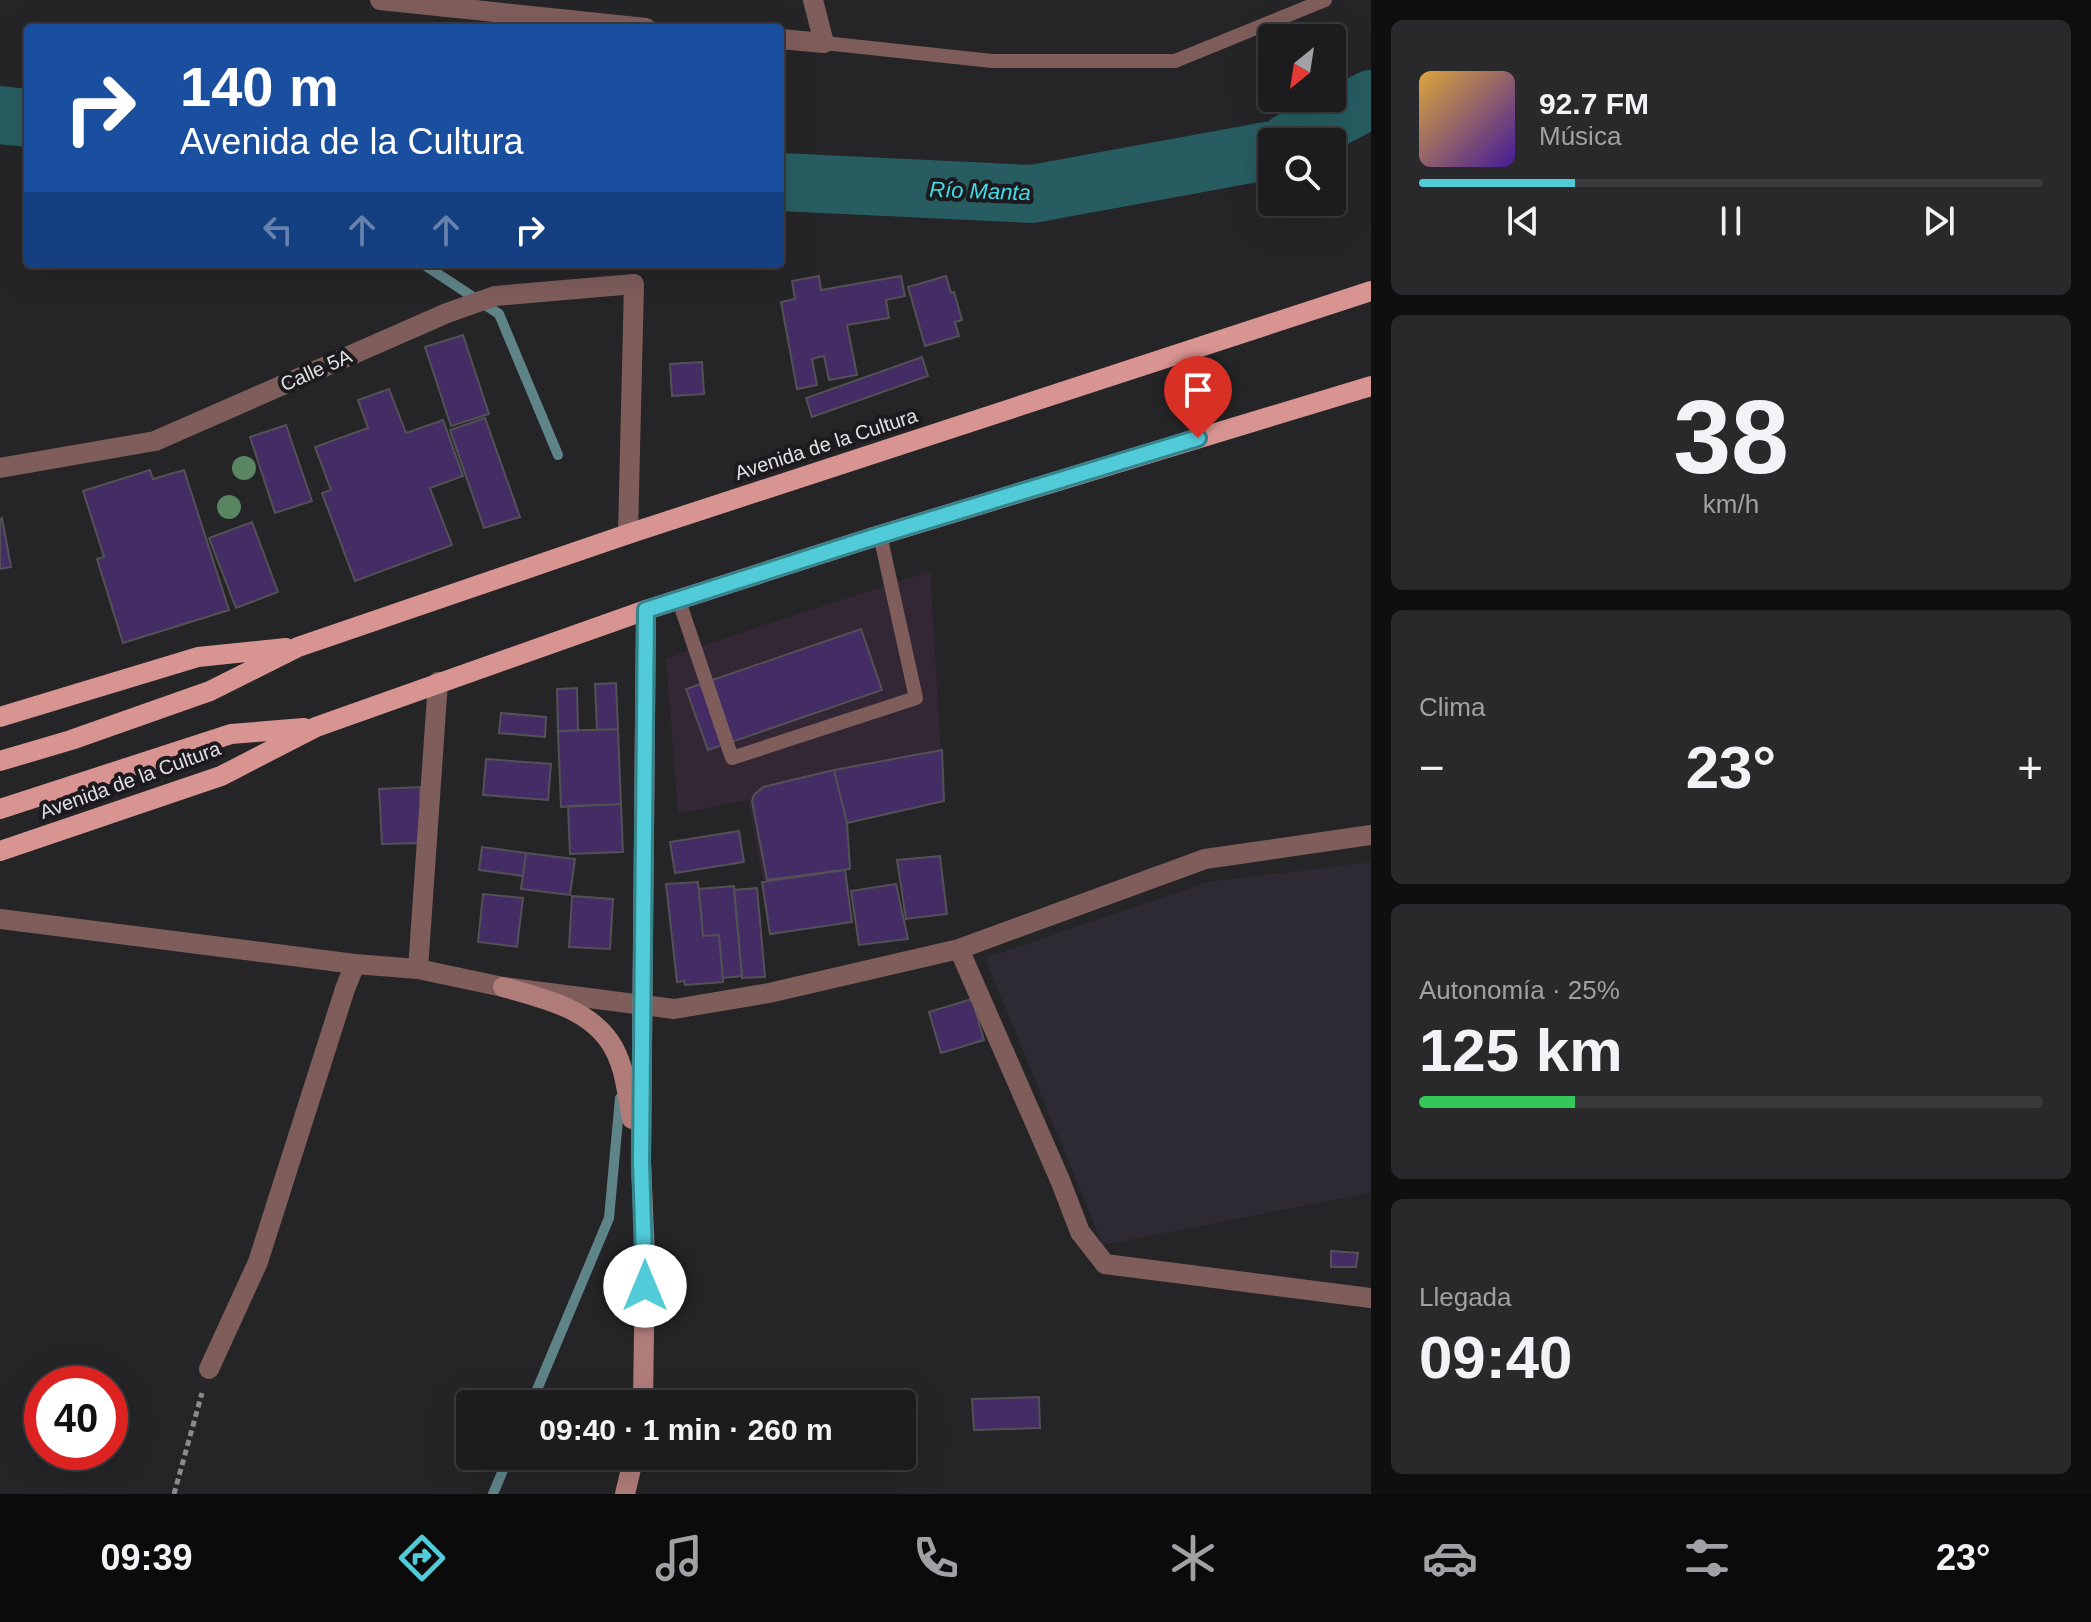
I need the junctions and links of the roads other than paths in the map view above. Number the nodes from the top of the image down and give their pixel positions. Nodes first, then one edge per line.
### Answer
1 (380, 0) edge
2 (813, 0) edge
3 (1325, 0) edge
4 (422, 2) edge
5 (612, 24) edge
6 (784, 39) edge
7 (824, 43) junction
8 (1371, 291) edge
9 (1371, 386) edge
10 (0, 468) edge
11 (628, 534) junction
12 (880, 535) junction
13 (679, 601) junction
14 (646, 610) junction
15 (298, 647) junction
16 (438, 682) junction
17 (0, 717) edge
18 (316, 727) junction
19 (0, 761) edge
20 (0, 809) edge
21 (1371, 835) edge
22 (0, 851) edge
23 (0, 919) edge
24 (959, 949) junction
25 (355, 964) junction
26 (418, 969) junction
27 (503, 987) junction
28 (642, 1006) junction
29 (641, 1162) junction
30 (1371, 1298) edge
31 (209, 1369) road end
32 (643, 1390) edge
33 (631, 1470) edge
34 (625, 1494) edge

1 - 4 street
2 - 7 street
3 - 7 lane
4 - 5 street
6 - 7 street
8 - 11 main road, Avenida de la Cultura
9 - 12 main road, Avenida de la Cultura
10 - 11 street, Calle 5A
11 - 15 main road, Avenida de la Cultura
12 - 13 main road, Avenida de la Cultura
12 - 13 lane
13 - 14 main road, Avenida de la Cultura
14 - 16 main road, Avenida de la Cultura
14 - 28 street
15 - 17 main road, Avenida de la Cultura
15 - 19 main road, Avenida de la Cultura
16 - 18 main road, Avenida de la Cultura
16 - 26 street
18 - 20 main road, Avenida de la Cultura
18 - 22 main road, Avenida de la Cultura
21 - 24 street
23 - 25 street
24 - 28 street
24 - 30 street
25 - 26 street
25 - 31 street
26 - 27 street
27 - 28 street
27 - 29 street
28 - 29 street
29 - 32 street
33 - 34 street

